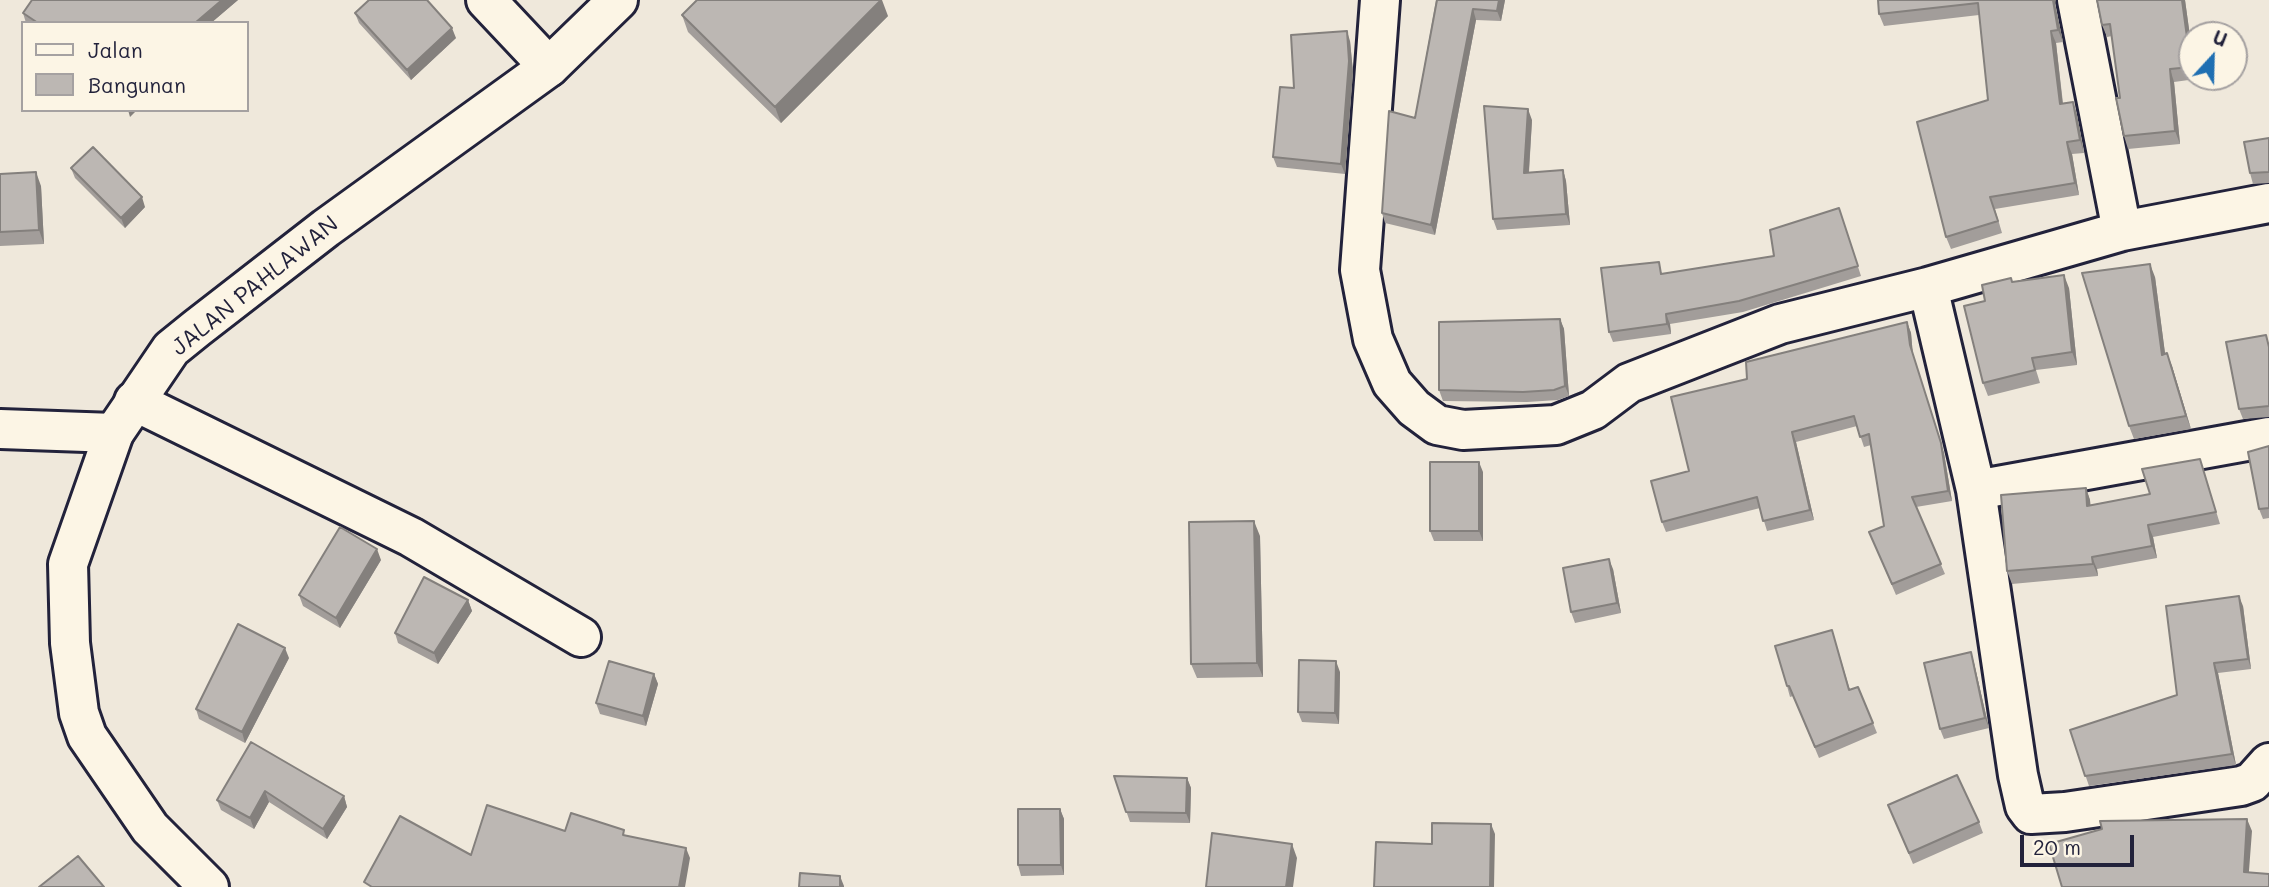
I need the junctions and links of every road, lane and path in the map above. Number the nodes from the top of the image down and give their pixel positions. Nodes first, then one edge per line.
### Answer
1 (486, 0) edge
2 (618, 0) edge
3 (1380, 0) edge
4 (2077, 0) edge
5 (549, 66) junction
6 (2269, 203) edge
7 (2122, 231) junction
8 (1928, 287) junction
9 (134, 401) junction
10 (0, 429) edge
11 (114, 433) junction
12 (2269, 437) edge
13 (1976, 490) junction
14 (581, 637) dead end
15 (2269, 763) edge
16 (209, 887) edge

1 - 5 main road
2 - 5 main road, JALAN PAHLAWAN
3 - 8 main road
4 - 7 main road
5 - 9 main road, JALAN PAHLAWAN
6 - 7 main road
7 - 8 main road
8 - 13 main road
9 - 11 main road, JALAN PAHLAWAN
9 - 14 main road
10 - 11 main road
11 - 16 main road, JALAN PAHLAWAN
12 - 13 main road
13 - 15 main road

